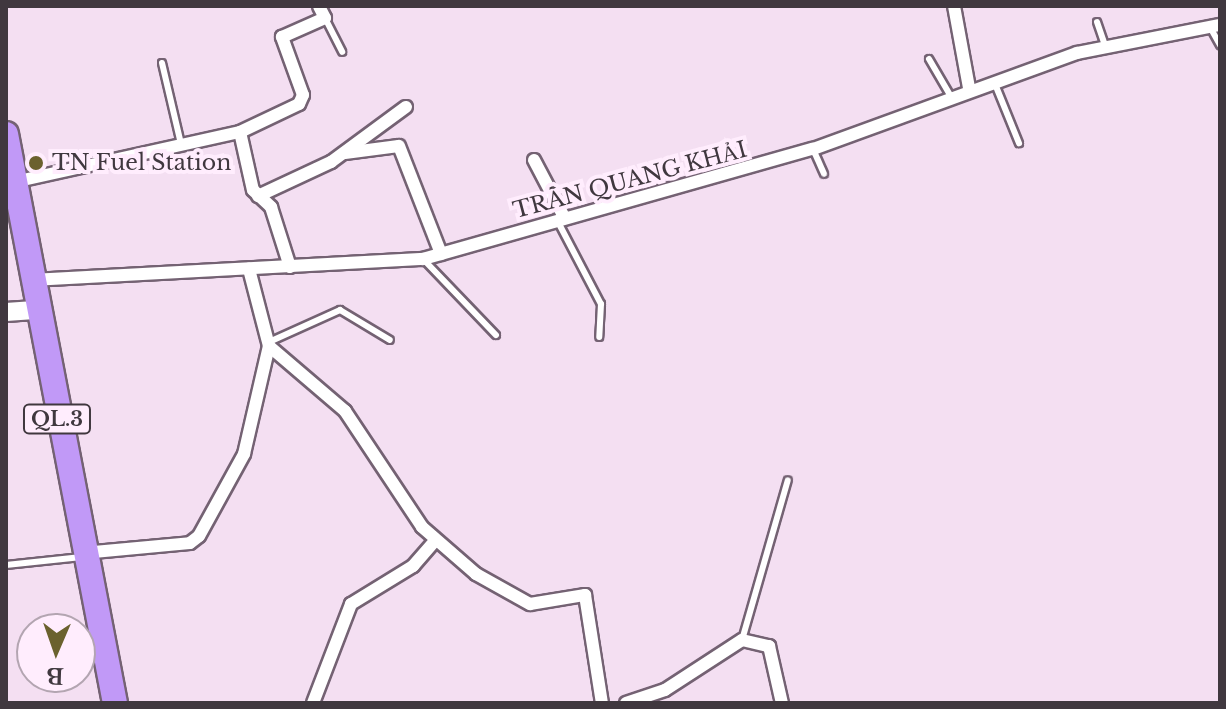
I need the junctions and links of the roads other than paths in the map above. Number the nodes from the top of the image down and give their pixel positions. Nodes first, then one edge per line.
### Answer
1 (954, 6) edge
2 (322, 12) edge
3 (1097, 22) dead end
4 (1215, 26) edge
5 (1105, 45) junction
6 (1220, 45) edge
7 (342, 52) dead end
8 (929, 59) dead end
9 (162, 63) dead end
10 (993, 80) junction
11 (969, 88) junction
12 (950, 95) junction
13 (406, 107) dead end
14 (240, 132) junction
15 (6, 134) edge
16 (1019, 143) dead end
17 (181, 144) junction
18 (813, 149) junction
19 (345, 153) junction
20 (534, 160) dead end
21 (824, 174) dead end
22 (14, 182) junction
23 (258, 196) junction
24 (561, 218) junction
25 (441, 254) junction
26 (423, 259) junction
27 (290, 267) junction
28 (249, 269) junction
29 (33, 280) junction
30 (38, 310) junction
31 (6, 312) edge
32 (496, 335) dead end
33 (599, 337) dead end
34 (390, 340) dead end
35 (269, 344) junction
36 (788, 480) dead end
37 (435, 541) junction
38 (82, 555) junction
39 (6, 565) edge
40 (742, 640) junction
41 (115, 703) edge
42 (313, 703) edge
43 (602, 703) edge
44 (626, 703) edge
45 (782, 703) edge

1 - 11 street
2 - 7 lane
2 - 14 street
3 - 5 lane
4 - 5 street, TRẦN QUANG KHẢI
4 - 6 lane
5 - 10 street, TRẦN QUANG KHẢI
8 - 12 lane
9 - 17 lane
10 - 11 street, TRẦN QUANG KHẢI
10 - 16 lane
11 - 12 street, TRẦN QUANG KHẢI
12 - 18 street, TRẦN QUANG KHẢI
13 - 19 street
14 - 17 street
14 - 23 street
15 - 22 highway, QL.3
17 - 22 street
18 - 21 lane
18 - 24 street, TRẦN QUANG KHẢI
19 - 23 street
19 - 25 street
20 - 24 street
22 - 29 highway, QL.3
23 - 27 street
24 - 25 street, TRẦN QUANG KHẢI
24 - 33 lane
25 - 26 street, TRẦN QUANG KHẢI
26 - 27 street, TRẦN QUANG KHẢI
26 - 32 lane
27 - 28 street, TRẦN QUANG KHẢI
28 - 29 street, TRẦN QUANG KHẢI
28 - 35 street
29 - 30 highway, QL.3
30 - 31 main road
30 - 38 highway, QL.3
34 - 35 lane
35 - 37 street
35 - 38 street
36 - 40 lane
37 - 42 street
37 - 43 street
38 - 39 lane
38 - 41 highway, QL.3
40 - 44 street
40 - 45 street

